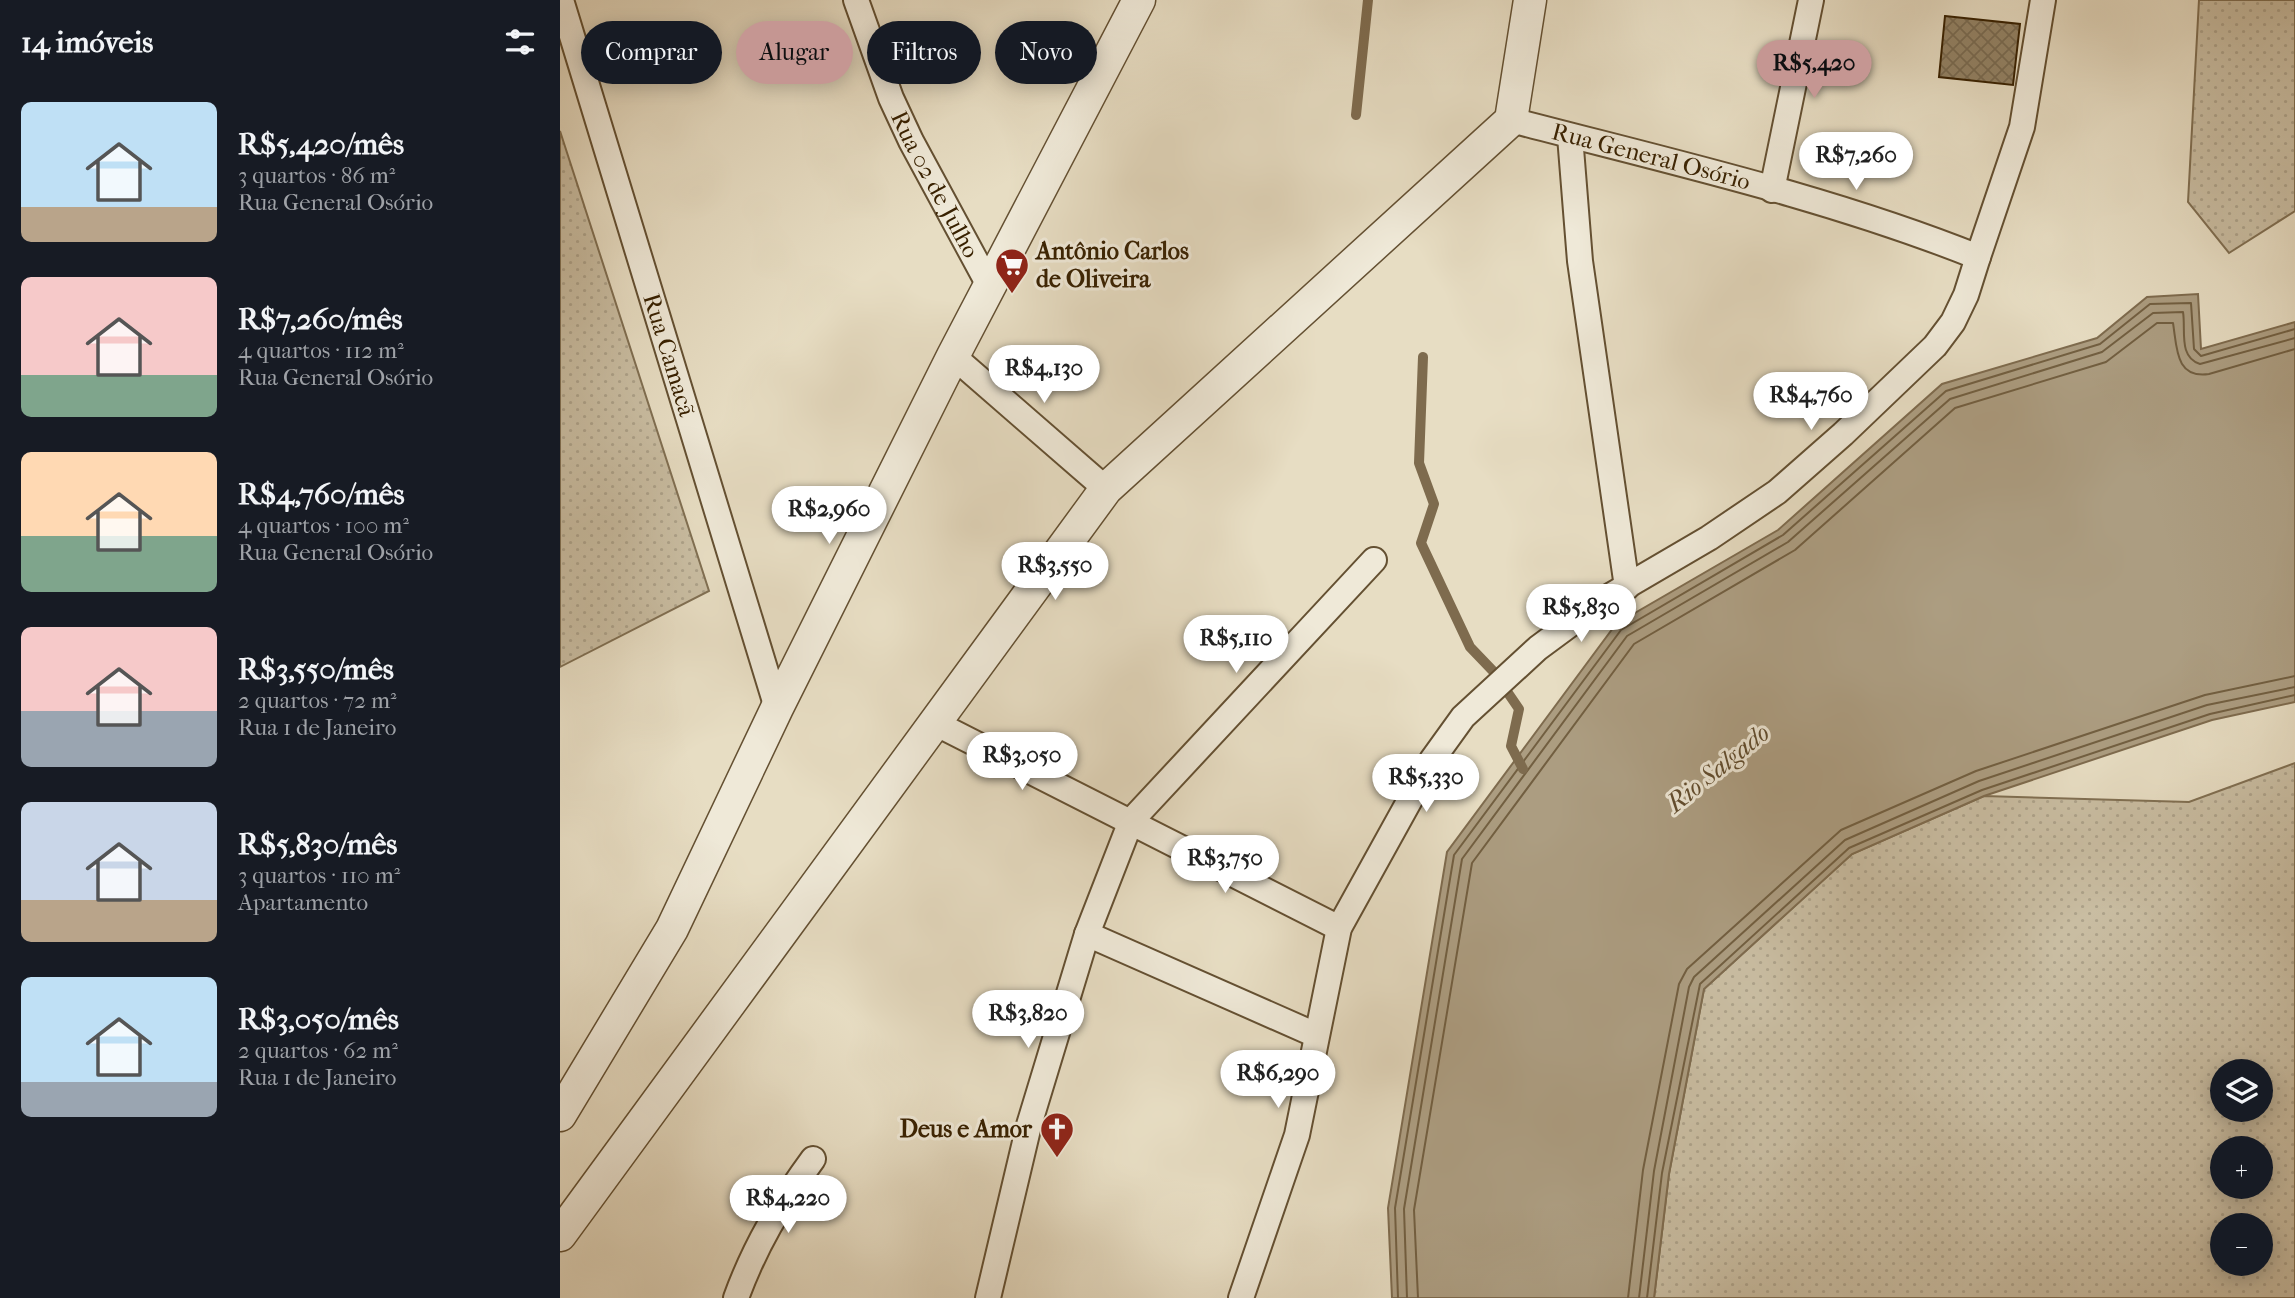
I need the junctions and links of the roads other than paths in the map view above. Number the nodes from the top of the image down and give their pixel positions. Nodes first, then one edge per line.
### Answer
1 (561, 0) edge
2 (856, 0) edge
3 (1139, 0) edge
4 (1530, 0) edge
5 (1811, 0) edge
6 (2043, 0) edge
7 (1511, 120) junction
8 (1570, 136) junction
9 (1772, 190) junction
10 (1978, 257) junction
11 (990, 288) junction
12 (953, 356) junction
13 (1106, 489) junction
14 (1374, 560) dead end
15 (1626, 587) junction
16 (777, 709) junction
17 (933, 722) junction
18 (1131, 821) junction
19 (1339, 928) junction
20 (1087, 934) junction
21 (1316, 1035) junction
22 (560, 1115) edge
23 (813, 1159) dead end
24 (560, 1235) edge
25 (736, 1298) edge
26 (988, 1298) edge
27 (1241, 1298) edge

1 - 16 street, Rua Camacã
2 - 11 street, Rua 02 de Julho
3 - 11 street
4 - 7 street
5 - 9 street
6 - 10 street
7 - 8 street, Rua General Osório
7 - 13 street
8 - 9 street, Rua General Osório
8 - 15 street
9 - 10 street, Rua General Osório
10 - 15 street
11 - 12 street
12 - 13 street
12 - 16 street
13 - 17 street
14 - 18 street
15 - 19 street
16 - 22 street
17 - 18 street
17 - 24 street
18 - 19 street
18 - 20 street
19 - 21 street
20 - 21 street
20 - 26 street
21 - 27 street
23 - 25 street

